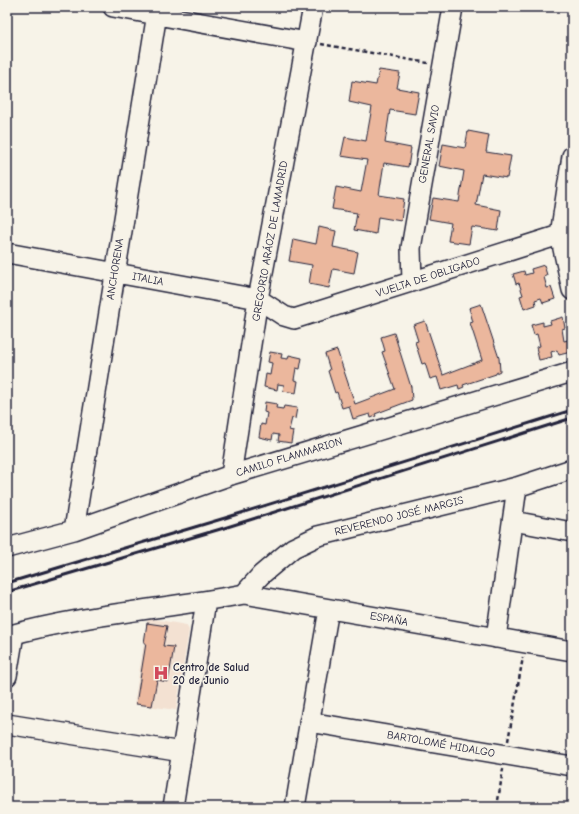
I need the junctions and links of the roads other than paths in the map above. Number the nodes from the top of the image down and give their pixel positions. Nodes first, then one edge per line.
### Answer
1 (113, 7) edge
2 (313, 7) edge
3 (453, 7) edge
4 (157, 11) edge
5 (307, 42) junction
6 (572, 156) edge
7 (566, 233) edge
8 (7, 253) edge
9 (114, 272) junction
10 (412, 282) junction
11 (572, 290) edge
12 (258, 299) junction
13 (284, 316) joint
14 (572, 372) edge
15 (572, 469) edge
16 (231, 475) junction
17 (517, 487) junction
18 (514, 521) junction
19 (74, 530) junction
20 (572, 532) edge
21 (12, 545) edge
22 (244, 594) junction
23 (206, 601) junction
24 (329, 609) junction
25 (11, 635) edge
26 (496, 638) junction
27 (572, 651) edge
28 (7, 676) edge
29 (310, 722) junction
30 (7, 724) edge
31 (182, 752) junction
32 (572, 766) edge
33 (173, 807) edge
34 (295, 807) edge

1 - 4 street
2 - 5 street, GREGORIO ARÁOZ DE LAMADRID
3 - 10 street, GENERAL SAVIO
4 - 5 street
4 - 9 street, ANCHORENA
5 - 12 street, GREGORIO ARÁOZ DE LAMADRID
6 - 7 street
7 - 10 street, VUELTA DE OBLIGADO
7 - 11 street
8 - 9 street, ITALIA
9 - 12 street, ITALIA
9 - 19 street, ANCHORENA
10 - 13 street, VUELTA DE OBLIGADO
12 - 13 street, ITALIA
12 - 16 street, GREGORIO ARÁOZ DE LAMADRID
14 - 16 street, CAMILO FLAMMARION
15 - 17 street, REVERENDO JOSÉ MARGIS
16 - 19 street, CAMILO FLAMMARION
17 - 18 street
17 - 22 street, REVERENDO JOSÉ MARGIS
18 - 20 street
18 - 26 street
19 - 21 street, CAMILO FLAMMARION
22 - 23 street, ESPAÑA
22 - 24 street, ESPAÑA
23 - 25 street
23 - 31 street
24 - 26 street, ESPAÑA
24 - 29 street
25 - 28 street
26 - 27 street, ESPAÑA
29 - 32 street, BARTOLOMÉ HIDALGO
29 - 34 street
30 - 31 street
31 - 33 street

